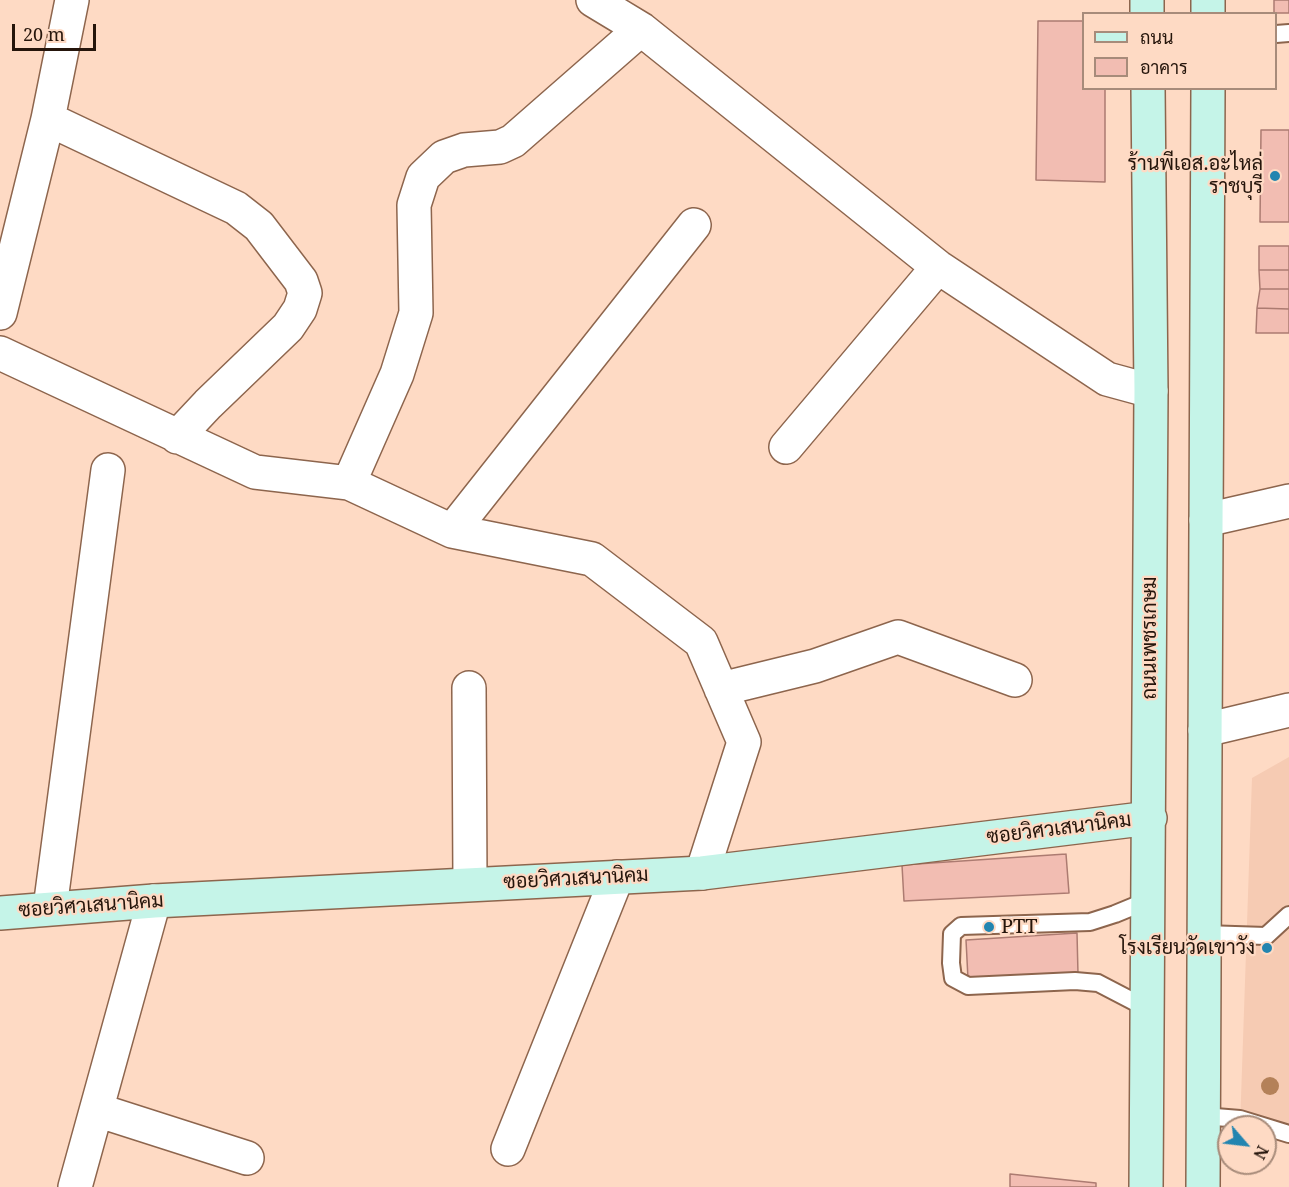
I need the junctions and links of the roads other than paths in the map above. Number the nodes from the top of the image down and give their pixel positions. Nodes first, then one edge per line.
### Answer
1 (72, 0) edge
2 (593, 0) edge
3 (641, 28) junction
4 (1148, 90) edge
5 (1208, 90) edge
6 (48, 119) junction
7 (694, 225) dead end
8 (938, 267) junction
9 (0, 313) edge
10 (0, 353) edge
11 (1151, 392) junction
12 (177, 437) junction
13 (786, 447) dead end
14 (108, 470) dead end
15 (349, 483) junction
16 (1289, 501) edge
17 (1206, 519) junction
18 (452, 531) junction
19 (1015, 680) dead end
20 (469, 688) dead end
21 (721, 689) junction
22 (1289, 710) edge
23 (1205, 730) junction
24 (1150, 818) junction
25 (702, 873) junction
26 (617, 877) junction
27 (470, 884) junction
28 (1149, 900) junction
29 (154, 901) junction
30 (50, 908) junction
31 (0, 913) edge
32 (1289, 915) edge
33 (1204, 934) junction
34 (1148, 1009) junction
35 (97, 1110) junction
36 (1203, 1116) junction
37 (1289, 1134) edge
38 (508, 1149) dead end
39 (247, 1158) dead end
40 (75, 1187) edge
41 (1146, 1187) edge
42 (1203, 1187) edge

1 - 6 street
2 - 3 street
3 - 8 street
3 - 15 street
4 - 11 main road, ถนนเพชรเกษม
5 - 17 main road
6 - 9 street
6 - 12 street
7 - 18 street
8 - 11 street
8 - 13 street
10 - 12 street
11 - 24 main road, ถนนเพชรเกษม
12 - 15 street
14 - 30 street
15 - 18 street
16 - 17 street
17 - 23 main road
18 - 21 street
19 - 21 street
20 - 27 street
21 - 25 street
22 - 23 street
23 - 33 main road
24 - 25 main road, ซอยวิศวเสนานิคม
24 - 28 main road, ถนนเพชรเกษม
25 - 26 main road, ซอยวิศวเสนานิคม
26 - 27 main road, ซอยวิศวเสนานิคม
26 - 38 street
27 - 29 main road, ซอยวิศวเสนานิคม
28 - 34 main road, ถนนเพชรเกษม
28 - 34 lane
29 - 30 main road, ซอยวิศวเสนานิคม
29 - 35 street
30 - 31 main road, ซอยวิศวเสนานิคม
32 - 33 lane
33 - 36 main road
34 - 41 main road, ถนนเพชรเกษม
35 - 39 street
35 - 40 street
36 - 37 lane
36 - 42 main road

